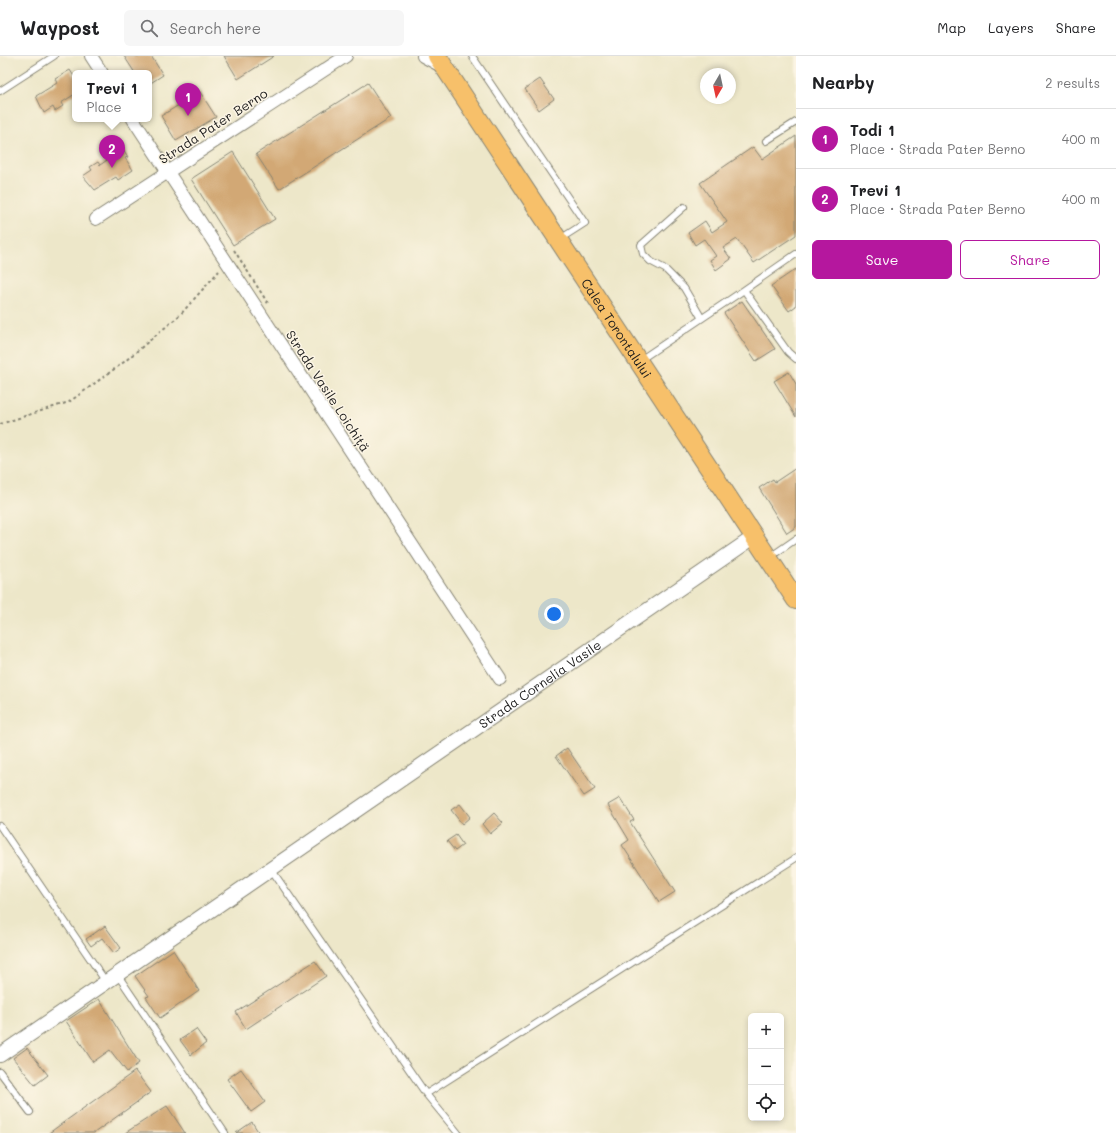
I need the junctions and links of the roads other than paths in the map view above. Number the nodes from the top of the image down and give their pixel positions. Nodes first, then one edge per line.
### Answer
1 (54, 56) edge
2 (91, 56) edge
3 (346, 56) edge
4 (422, 56) edge
5 (472, 56) edge
6 (441, 62) edge
7 (100, 70) edge
8 (0, 91) edge
9 (134, 122) edge
10 (796, 122) edge
11 (766, 141) dead end
12 (168, 172) junction
13 (684, 207) dead end
14 (96, 219) dead end
15 (559, 240) junction
16 (796, 254) edge
17 (744, 290) junction
18 (701, 318) junction
19 (796, 359) edge
20 (639, 360) junction
21 (754, 537) junction
22 (796, 539) edge
23 (769, 558) junction
24 (796, 600) edge
25 (500, 680) dead end
26 (0, 826) edge
27 (796, 858) edge
28 (271, 869) junction
29 (118, 974) junction
30 (106, 982) junction
31 (0, 1055) edge
32 (0, 1072) edge
33 (426, 1094) junction
34 (30, 1112) dead end
35 (226, 1133) edge
36 (458, 1133) edge

1 - 8 lane
2 - 7 street
3 - 12 street, Strada Pater Berno
4 - 6 street
5 - 15 lane
6 - 15 main road, Calea Torontalului
9 - 12 street, Strada Vasile Loichiță
10 - 11 lane
12 - 14 street, Strada Pater Berno
12 - 25 street, Strada Vasile Loichiță
13 - 18 lane
15 - 20 main road, Calea Torontalului
16 - 17 lane
17 - 18 lane
17 - 19 lane
18 - 20 lane
20 - 21 main road, Calea Torontalului
21 - 23 main road, Calea Torontalului
21 - 28 street, Strada Cornelia Vasile
22 - 23 lane
23 - 24 main road, Calea Torontalului
26 - 30 lane
27 - 33 lane
28 - 29 street, Strada Cornelia Vasile
28 - 33 lane
29 - 30 street, Strada Cornelia Vasile
29 - 35 lane
30 - 31 street, Strada Cornelia Vasile
32 - 34 lane
33 - 36 lane

